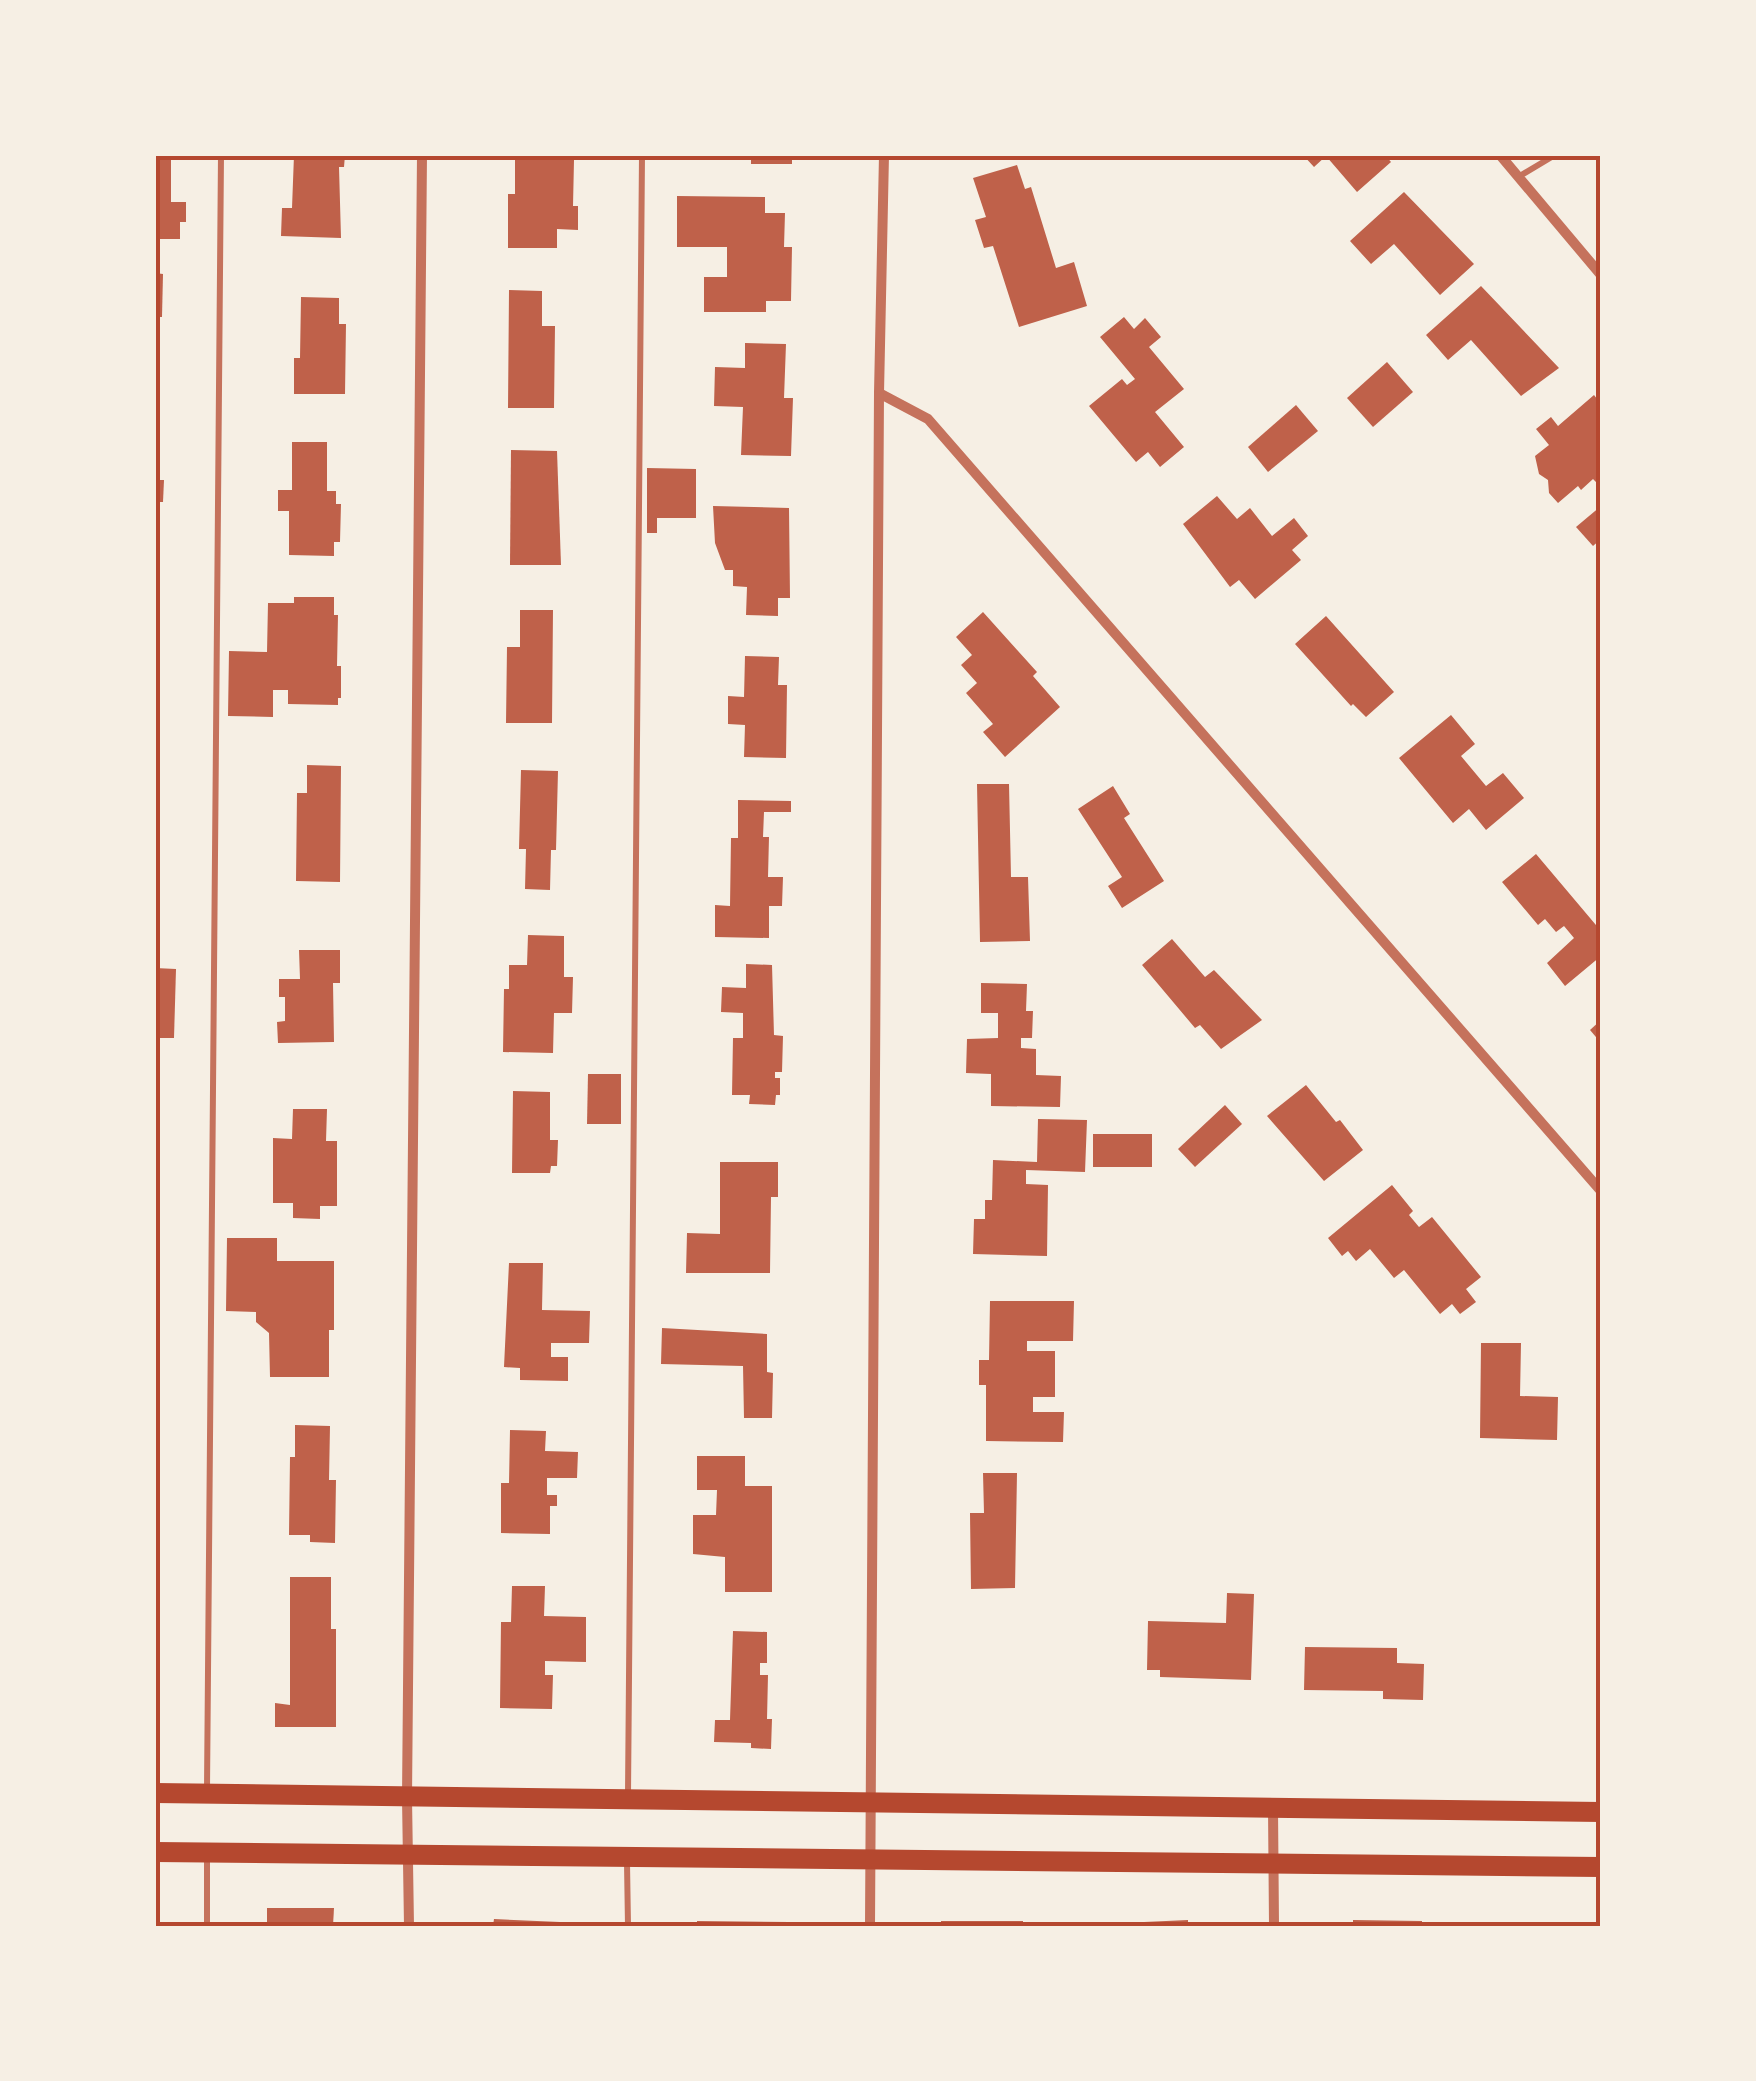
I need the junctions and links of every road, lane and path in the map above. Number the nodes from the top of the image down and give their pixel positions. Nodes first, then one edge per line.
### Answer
1 (222, 155) edge
2 (422, 155) edge
3 (642, 155) edge
4 (884, 155) edge
5 (1500, 155) edge
6 (1555, 155) edge
7 (1518, 177) junction
8 (1601, 275) edge
9 (879, 393) junction
10 (1601, 1191) edge
11 (155, 1793) edge
12 (207, 1794) junction
13 (408, 1798) junction
14 (628, 1800) junction
15 (870, 1803) junction
16 (1274, 1808) junction
17 (1601, 1812) edge
18 (155, 1852) edge
19 (208, 1852) junction
20 (408, 1854) junction
21 (627, 1856) junction
22 (870, 1859) junction
23 (1272, 1864) junction
24 (1601, 1867) edge
25 (207, 1926) edge
26 (409, 1926) edge
27 (628, 1926) edge
28 (870, 1926) edge
29 (1274, 1926) edge

1 - 12 lane
2 - 13 street
3 - 14 lane
4 - 9 street
5 - 7 street
6 - 7 lane
7 - 8 street
9 - 10 street
9 - 15 street
11 - 12 main road
12 - 13 main road
13 - 14 main road
13 - 20 street
14 - 15 main road
15 - 16 main road
15 - 22 street
16 - 17 main road
16 - 23 street
18 - 19 main road
19 - 20 main road
19 - 25 lane
20 - 21 main road
20 - 26 street
21 - 22 main road
21 - 27 lane
22 - 23 main road
22 - 28 street
23 - 24 main road
23 - 29 street

